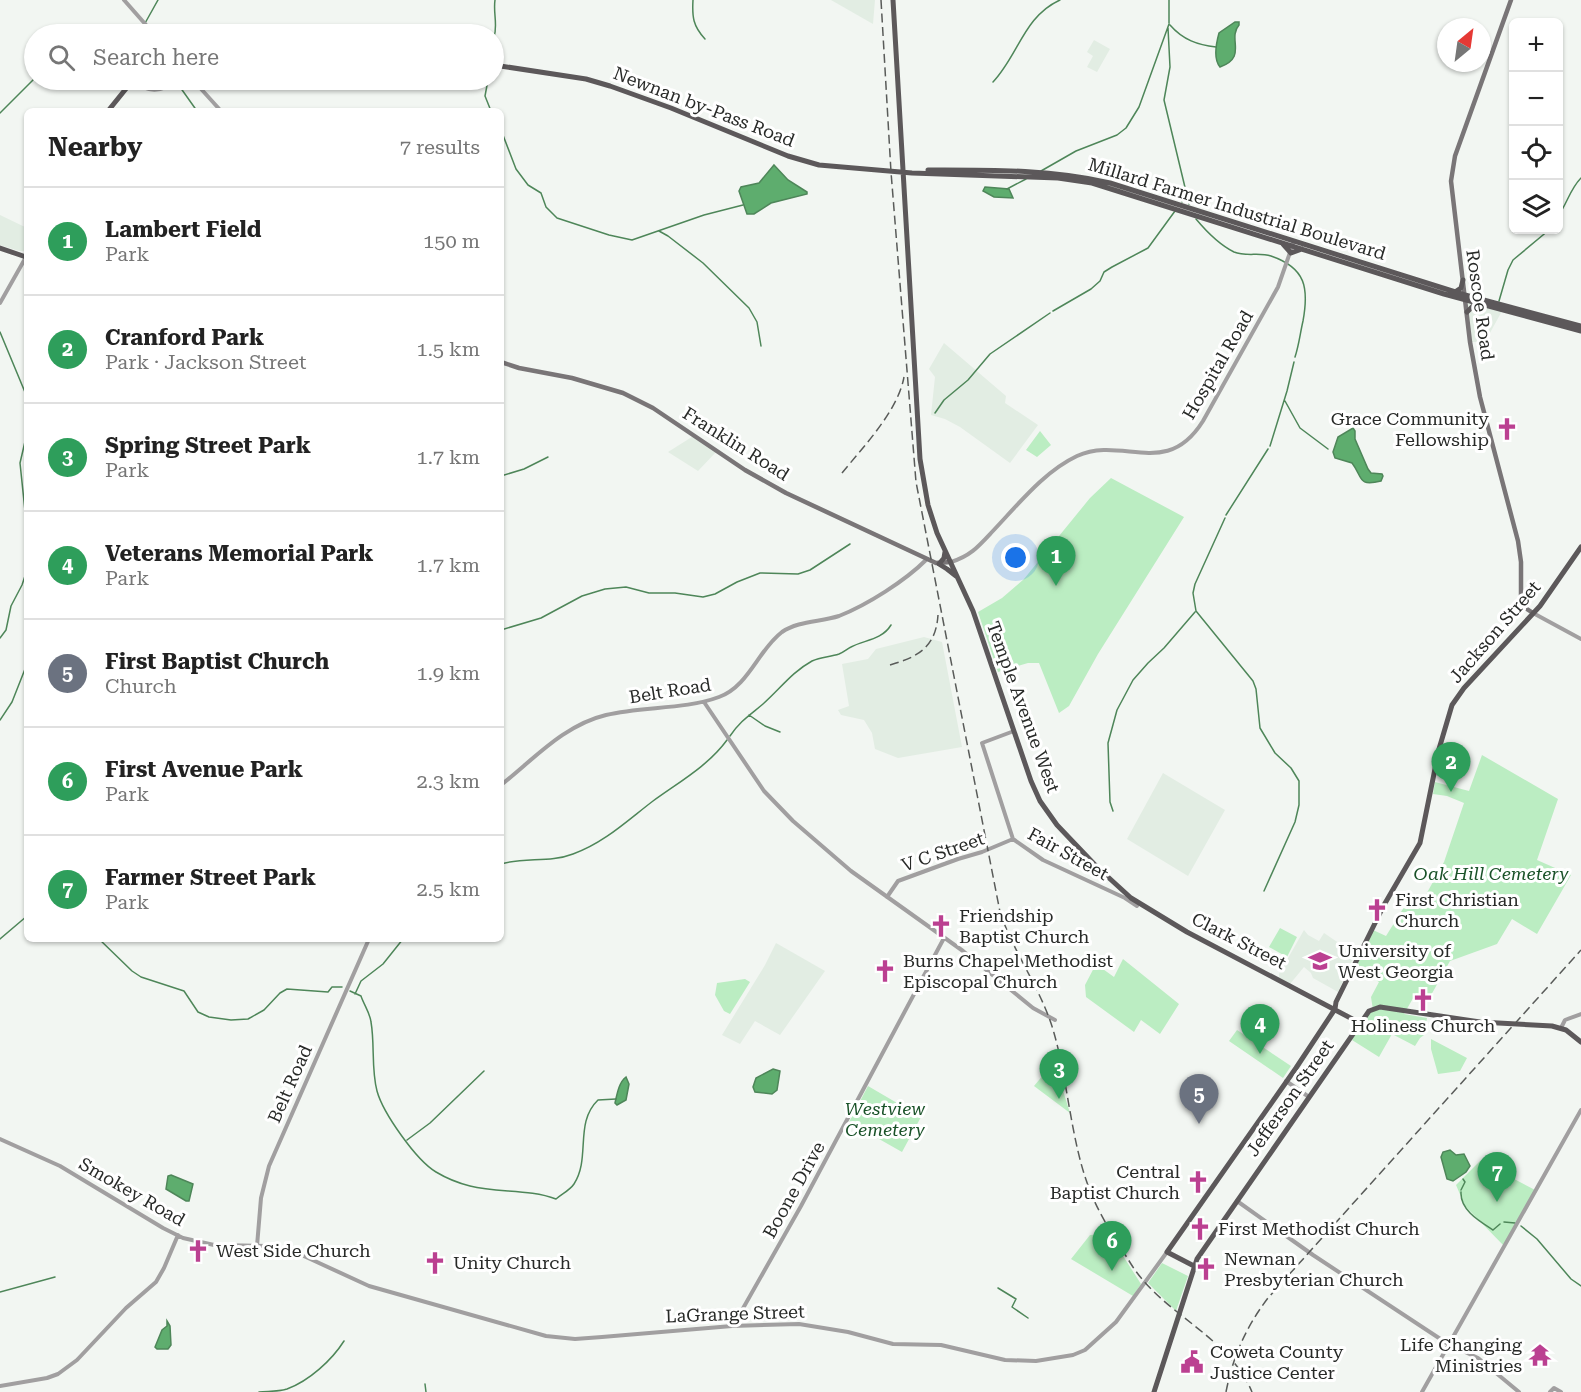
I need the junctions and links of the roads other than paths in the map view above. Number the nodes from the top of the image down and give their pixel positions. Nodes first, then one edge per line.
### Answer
1 (124, 0) edge
2 (893, 0) edge
3 (1511, 0) edge
4 (145, 24) edge
5 (504, 67) edge
6 (125, 90) edge
7 (202, 90) edge
8 (110, 108) edge
9 (218, 108) edge
10 (902, 158) junction
11 (913, 172) junction
12 (903, 173) junction
13 (904, 188) junction
14 (0, 248) edge
15 (1292, 250) junction
16 (24, 255) edge
17 (24, 261) edge
18 (1463, 280) junction
19 (1455, 292) junction
20 (1466, 298) junction
21 (0, 303) edge
22 (1476, 303) junction
23 (1467, 312) junction
24 (1581, 326) edge
25 (1581, 331) edge
26 (504, 363) edge
27 (1581, 547) edge
28 (945, 550) junction
29 (927, 559) junction
30 (951, 562) junction
31 (939, 564) junction
32 (958, 578) junction
33 (1533, 613) junction
34 (1581, 639) edge
35 (704, 702) junction
36 (1014, 731) junction
37 (504, 782) edge
38 (1013, 839) junction
39 (887, 897) junction
40 (1137, 904) junction
41 (944, 938) junction
42 (368, 942) edge
43 (1335, 1009) junction
44 (1581, 1014) edge
45 (1054, 1020) dead end
46 (1360, 1023) junction
47 (1561, 1028) junction
48 (1581, 1042) edge
49 (1286, 1081) junction
50 (1309, 1097) junction
51 (1581, 1110) edge
52 (0, 1139) edge
53 (1215, 1185) joint
54 (1236, 1200) junction
55 (177, 1235) junction
56 (258, 1236) junction
57 (222, 1245) junction
58 (250, 1245) junction
59 (257, 1246) junction
60 (267, 1246) junction
61 (1167, 1252) junction
62 (225, 1253) dead end
63 (1192, 1265) junction
64 (732, 1326) junction
65 (1448, 1344) junction
66 (0, 1386) edge
67 (1552, 1390) edge
68 (1154, 1392) edge
69 (1422, 1392) edge
70 (1519, 1392) edge
71 (1561, 1392) edge

1 - 4 street
2 - 10 main road, Temple Avenue West
3 - 18 main road, Roscoe Road
5 - 12 main road, Newnan by-Pass Road
6 - 8 main road
7 - 9 street
10 - 11 main road
10 - 12 main road, Temple Avenue West
11 - 12 main road, Millard Farmer Industrial Boulevard
11 - 13 main road
11 - 15 main road, Millard Farmer Industrial Boulevard
11 - 15 main road, Millard Farmer Industrial Boulevard
12 - 13 main road, Temple Avenue West
13 - 28 main road, Temple Avenue West
14 - 16 main road
15 - 19 main road, Millard Farmer Industrial Boulevard
15 - 20 main road, Millard Farmer Industrial Boulevard
15 - 30 street, Hospital Road
17 - 21 street
18 - 19 main road
18 - 20 main road, Roscoe Road
19 - 20 main road, Millard Farmer Industrial Boulevard
20 - 22 main road, Millard Farmer Industrial Boulevard
20 - 23 main road, Roscoe Road
20 - 24 main road, Millard Farmer Industrial Boulevard
22 - 23 main road
22 - 25 main road, Millard Farmer Industrial Boulevard
23 - 33 main road, Roscoe Road
26 - 29 main road, Franklin Road
27 - 33 main road, Jackson Street
28 - 30 main road, Temple Avenue West
28 - 31 main road
29 - 31 main road, Franklin Road
29 - 35 street, Belt Road
30 - 31 main road
30 - 32 main road, Temple Avenue West
31 - 32 main road
32 - 36 main road, Temple Avenue West
33 - 34 street
33 - 43 main road, Jackson Street
35 - 37 street, Belt Road
35 - 39 street
36 - 38 street, Fair Street
36 - 40 main road, Temple Avenue West
38 - 39 street, V C Street
38 - 40 street, Fair Street
39 - 41 street
40 - 43 main road, Clark Street
41 - 45 street
41 - 64 street, Boone Drive
42 - 56 street, Belt Road
43 - 46 main road, Clark Street
43 - 49 main road, Jackson Street
44 - 47 street
46 - 47 main road, Jefferson Street
46 - 50 main road, Jefferson Street
47 - 48 main road
49 - 50 street
49 - 53 main road, Jackson Street
50 - 54 main road, Jefferson Street
51 - 65 street
52 - 55 street, Smokey Road
53 - 61 main road, LaGrange Street
54 - 63 main road, Jefferson Street
54 - 65 street
55 - 57 street, Smokey Road
55 - 66 street
56 - 58 street
56 - 59 street, Belt Road
56 - 60 street
57 - 58 street, Smokey Road
57 - 62 street
58 - 59 street, Smokey Road
59 - 60 street, LaGrange Street
60 - 64 street, LaGrange Street
61 - 63 main road
61 - 64 street, LaGrange Street
63 - 68 main road
65 - 69 street
65 - 70 street
67 - 71 street

